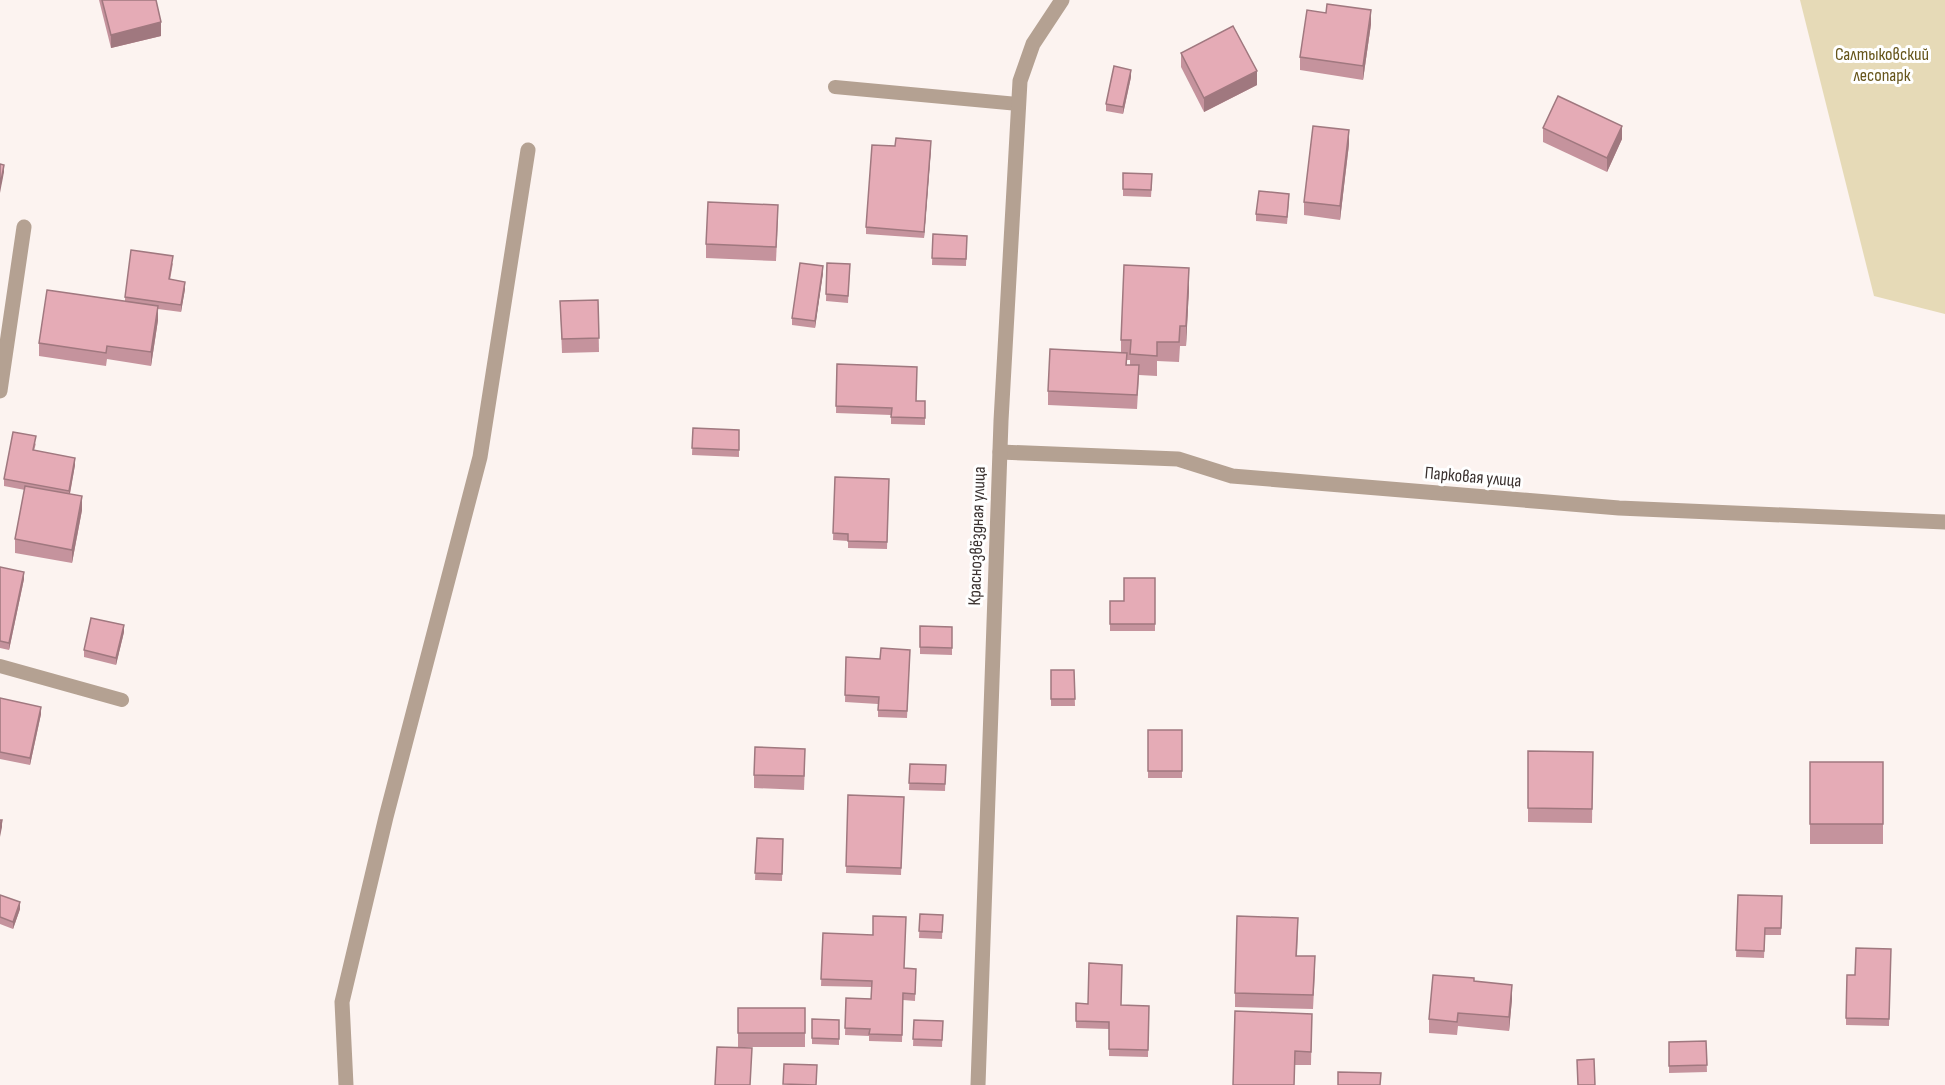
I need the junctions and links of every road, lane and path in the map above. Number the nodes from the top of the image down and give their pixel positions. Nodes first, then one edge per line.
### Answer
1 (1062, 0) edge
2 (835, 87) dead end
3 (1019, 104) junction
4 (528, 150) dead end
5 (24, 227) dead end
6 (0, 391) edge
7 (1000, 452) junction
8 (1945, 522) edge
9 (0, 666) edge
10 (122, 700) dead end
11 (346, 1085) edge
12 (978, 1085) edge

1 - 3 street, Краснозвёздная улица
2 - 3 lane
3 - 7 street, Краснозвёздная улица
4 - 11 street
5 - 6 street
7 - 8 street, Парковая улица
7 - 12 street, Краснозвёздная улица
9 - 10 lane

